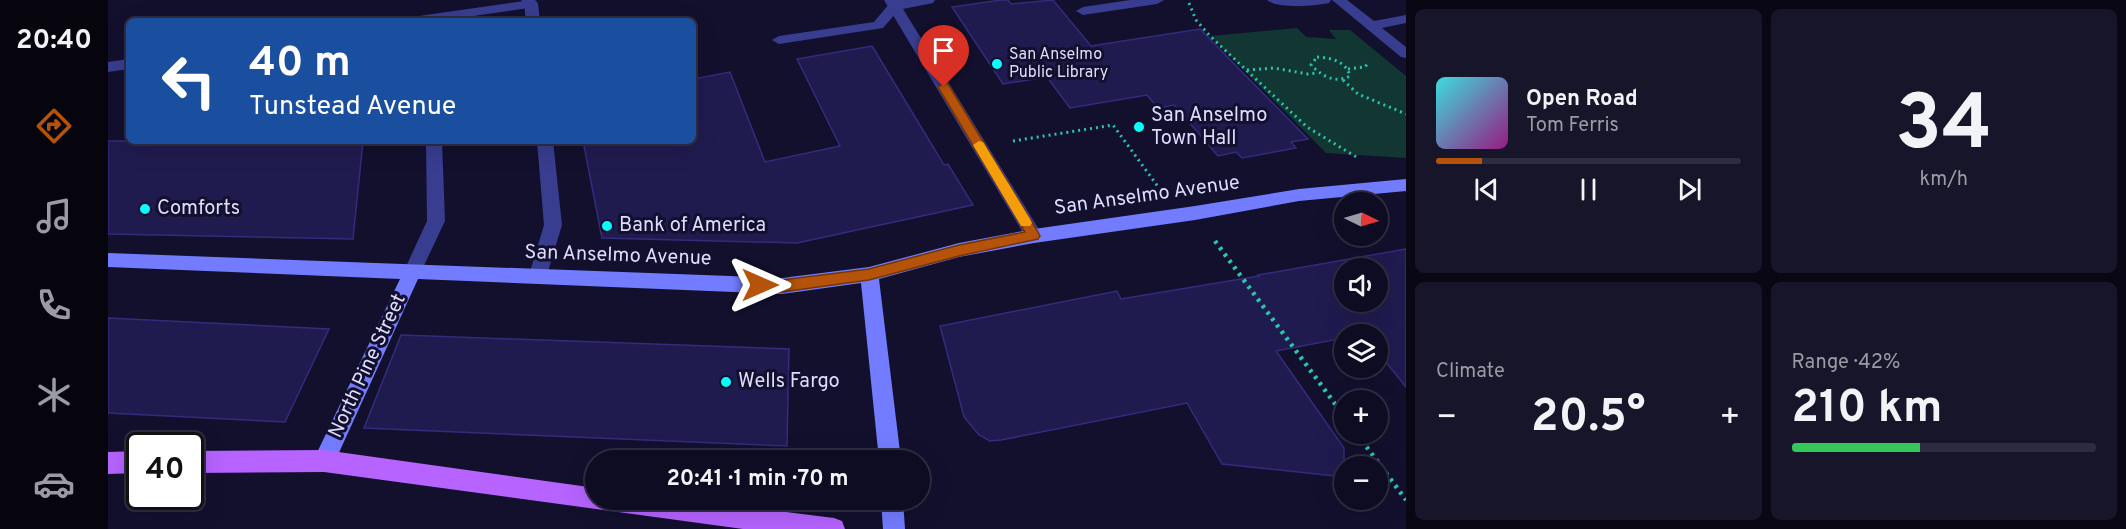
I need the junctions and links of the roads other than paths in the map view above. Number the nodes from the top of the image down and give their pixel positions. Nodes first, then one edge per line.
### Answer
1 (928, 0) edge
2 (1157, 0) edge
3 (1274, 0) edge
4 (1324, 0) edge
5 (1339, 0) edge
6 (530, 2) edge
7 (893, 3) edge
8 (1083, 11) dead end
9 (443, 18) edge
10 (533, 18) edge
11 (1406, 19) edge
12 (1371, 26) junction
13 (779, 40) dead end
14 (1406, 54) edge
15 (126, 64) edge
16 (108, 67) edge
17 (434, 144) edge
18 (545, 144) edge
19 (1399, 185) edge
20 (1034, 236) junction
21 (108, 260) edge
22 (413, 271) junction
23 (869, 274) junction
24 (538, 275) junction
25 (889, 450) edge
26 (324, 461) junction
27 (126, 462) edge
28 (204, 462) edge
29 (108, 463) edge
30 (585, 497) edge
31 (682, 510) edge
32 (893, 510) edge
33 (834, 529) edge
34 (894, 529) edge

1 - 7 street
2 - 8 street
3 - 4 street
5 - 12 street
6 - 9 street
6 - 10 street
7 - 13 street
7 - 20 street
11 - 12 street
12 - 14 street
15 - 16 street
17 - 22 street
18 - 24 street
19 - 20 street, San Anselmo Avenue
20 - 23 street, San Anselmo Avenue
21 - 22 street, San Anselmo Avenue
22 - 24 street, San Anselmo Avenue
22 - 26 street, North Pine Street
23 - 24 street, San Anselmo Avenue
23 - 25 street
26 - 28 main road
26 - 30 main road
27 - 29 main road
31 - 33 main road
32 - 34 street

